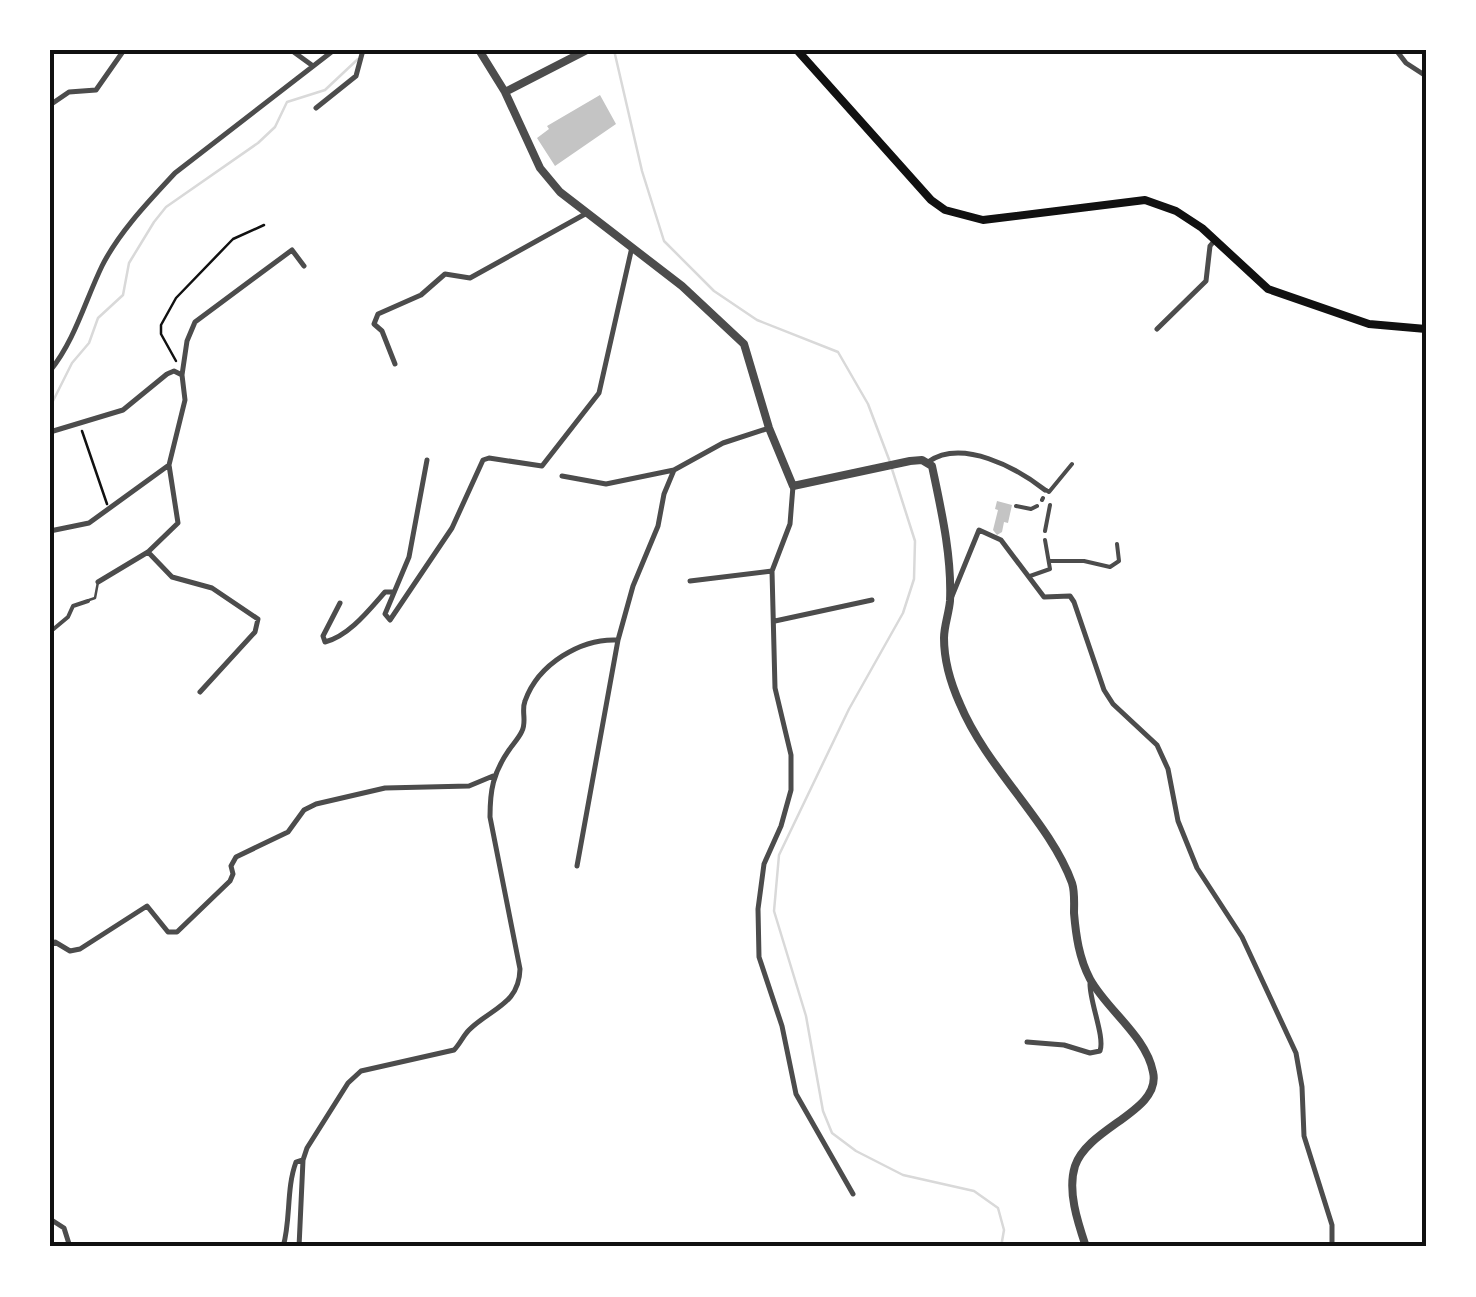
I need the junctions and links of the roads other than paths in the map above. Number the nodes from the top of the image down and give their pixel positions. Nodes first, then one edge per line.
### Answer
1 (124, 50) edge
2 (291, 50) edge
3 (334, 50) edge
4 (362, 50) edge
5 (479, 50) edge
6 (587, 50) edge
7 (797, 50) edge
8 (1396, 50) edge
9 (313, 66) junction
10 (1426, 76) edge
11 (505, 92) junction
12 (50, 105) edge
13 (316, 108) dead end
14 (588, 212) junction
15 (1215, 240) junction
16 (632, 247) junction
17 (304, 266) dead end
18 (1157, 329) dead end
19 (1426, 329) edge
20 (395, 364) dead end
21 (50, 370) edge
22 (182, 375) junction
23 (769, 428) junction
24 (50, 432) edge
25 (427, 460) dead end
26 (928, 462) junction
27 (1072, 464) dead end
28 (169, 465) junction
29 (674, 470) junction
30 (562, 476) dead end
31 (793, 486) junction
32 (1043, 496) joint
33 (1050, 504) dead end
34 (1016, 506) dead end
35 (1037, 506) dead end
36 (50, 531) edge
37 (1045, 531) dead end
38 (1046, 540) dead end
39 (1117, 544) dead end
40 (148, 552) junction
41 (1049, 561) junction
42 (772, 571) junction
43 (1030, 576) junction
44 (690, 581) dead end
45 (98, 582) joint
46 (392, 592) junction
47 (88, 600) joint
48 (872, 600) dead end
49 (950, 602) junction
50 (340, 603) dead end
51 (775, 621) junction
52 (50, 632) edge
53 (618, 640) junction
54 (200, 692) dead end
55 (493, 776) junction
56 (577, 866) dead end
57 (50, 946) edge
58 (1091, 981) junction
59 (1027, 1042) dead end
60 (303, 1160) junction
61 (853, 1194) dead end
62 (50, 1219) edge
63 (70, 1247) edge
64 (283, 1247) edge
65 (300, 1247) edge
66 (1086, 1247) edge
67 (1332, 1247) edge

1 - 12 street
2 - 9 street
3 - 9 street
4 - 13 street
5 - 11 street
6 - 11 street
7 - 15 main road
8 - 10 street
9 - 21 street
11 - 14 street
14 - 16 street
14 - 20 street
15 - 18 street
15 - 19 main road
16 - 23 street
16 - 46 street
17 - 22 street
22 - 24 street
22 - 28 street
23 - 29 street
23 - 31 street
25 - 46 street
26 - 31 street
26 - 32 street
26 - 49 street
27 - 32 street
28 - 36 street
28 - 40 street
29 - 30 street
29 - 53 street
31 - 42 street
33 - 37 street
34 - 35 street
38 - 41 street
39 - 41 street
40 - 45 street
40 - 54 street
41 - 43 street
42 - 44 street
42 - 51 street
43 - 49 street
43 - 67 street
45 - 47 lane
46 - 50 street
47 - 52 street
48 - 51 street
49 - 58 street
51 - 61 street
53 - 55 street
53 - 56 street
55 - 57 street
55 - 60 street
58 - 59 street
58 - 66 street
60 - 64 street
60 - 65 street
62 - 63 street

